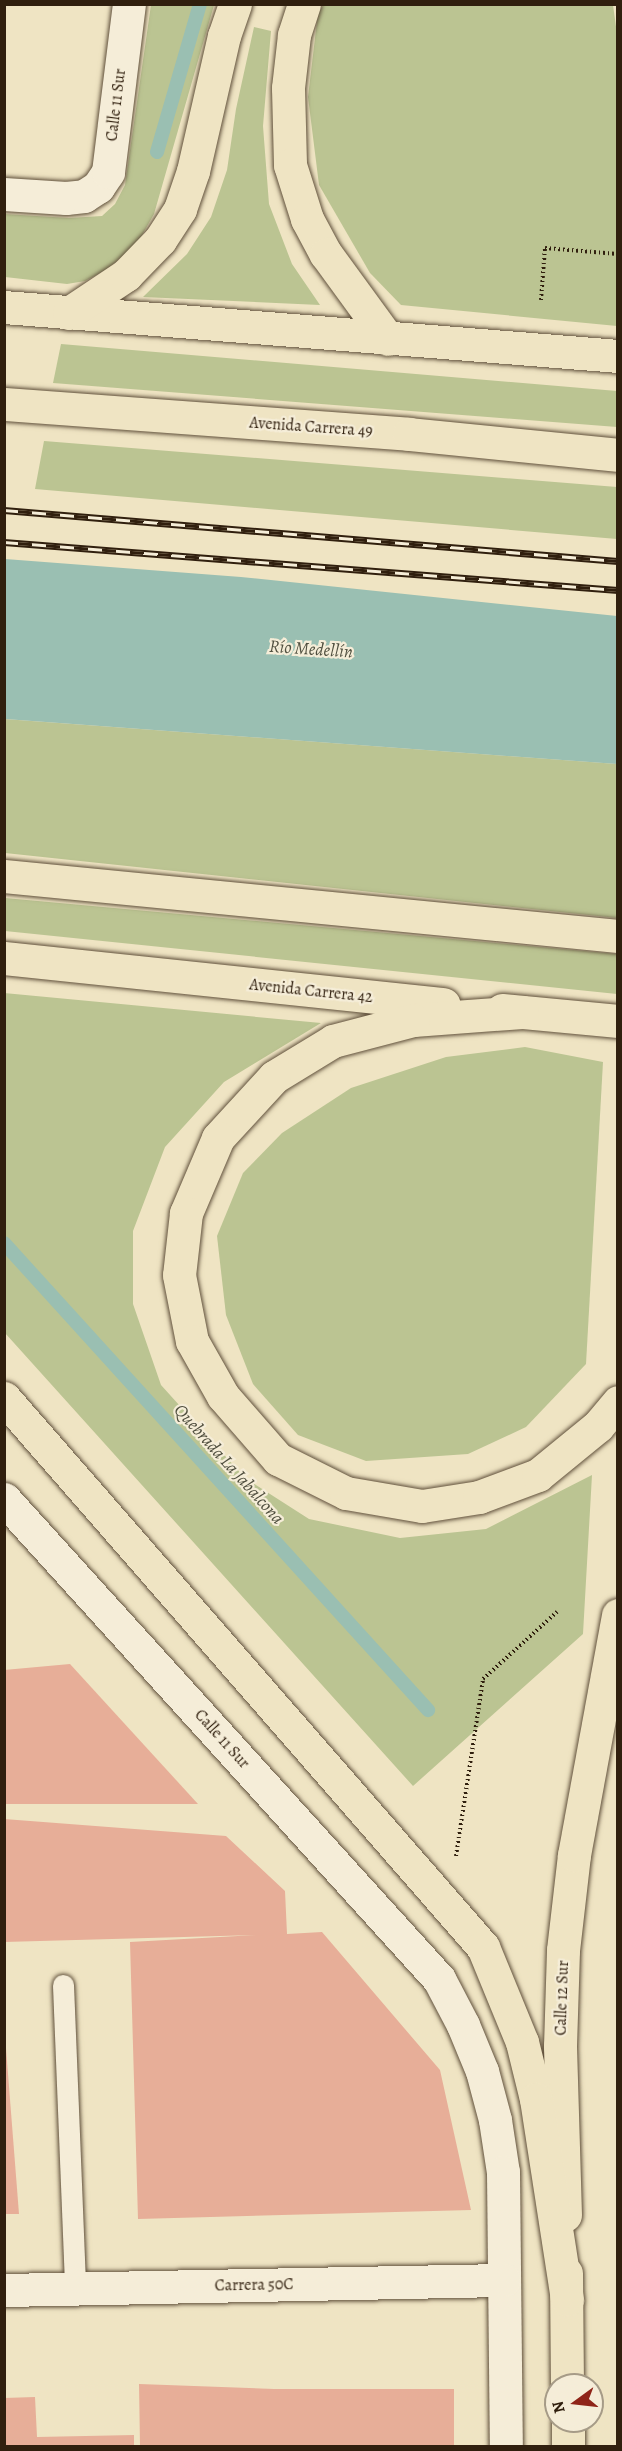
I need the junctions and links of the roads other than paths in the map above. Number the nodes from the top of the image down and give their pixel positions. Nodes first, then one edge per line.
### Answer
1 (129, 4) edge
2 (235, 4) edge
3 (304, 4) edge
4 (4, 194) edge
5 (4, 307) edge
6 (69, 313) junction
7 (388, 339) junction
8 (618, 356) edge
9 (4, 404) edge
10 (618, 456) edge
11 (4, 876) edge
12 (618, 936) edge
13 (4, 958) edge
14 (522, 1012) junction
15 (618, 1021) edge
16 (4, 1398) edge
17 (618, 1402) edge
18 (4, 1499) edge
19 (618, 1615) edge
20 (63, 1985) dead end
21 (504, 2280) junction
22 (75, 2288) junction
23 (4, 2290) edge
24 (567, 2300) junction
25 (567, 2373) edge
26 (506, 2446) edge

1 - 4 street, Calle 11 Sur
2 - 6 main road
3 - 7 main road
5 - 6 main road
6 - 7 main road
7 - 8 main road
9 - 10 main road, Avenida Carrera 49
11 - 12 main road
13 - 14 main road, Avenida Carrera 42
14 - 15 main road, Avenida Carrera 42
14 - 17 main road
16 - 24 main road
18 - 21 street, Calle 11 Sur
19 - 24 main road, Calle 12 Sur
20 - 22 lane
21 - 22 street, Carrera 50C
21 - 26 street
22 - 23 street, Carrera 50C
24 - 25 main road, Calle 12 Sur

